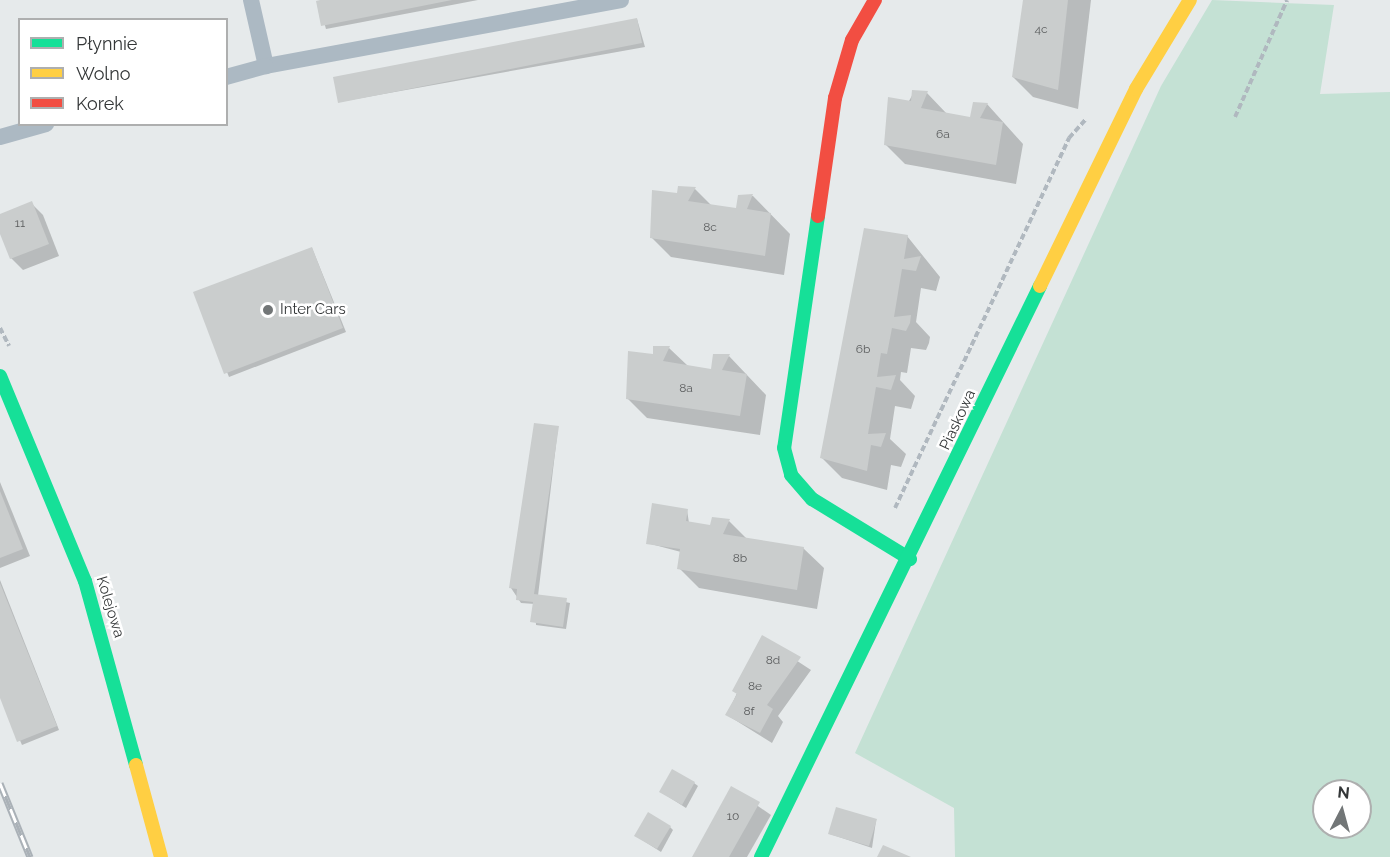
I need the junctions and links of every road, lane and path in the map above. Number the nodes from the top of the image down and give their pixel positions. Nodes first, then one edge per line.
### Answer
1 (251, 0) edge
2 (621, 0) edge
3 (875, 0) edge
4 (1190, 0) edge
5 (1287, 0) edge
6 (266, 66) junction
7 (228, 76) edge
8 (1089, 117) dead end
9 (1235, 117) dead end
10 (39, 126) edge
11 (0, 137) edge
12 (0, 376) edge
13 (893, 512) dead end
14 (910, 559) junction
15 (161, 857) edge
16 (760, 857) edge

1 - 6 lane
2 - 6 lane
3 - 14 street
4 - 14 street, Piaskowa
5 - 9 path
6 - 7 lane
8 - 13 path
10 - 11 lane
12 - 15 street, Kolejowa
14 - 16 street, Piaskowa

